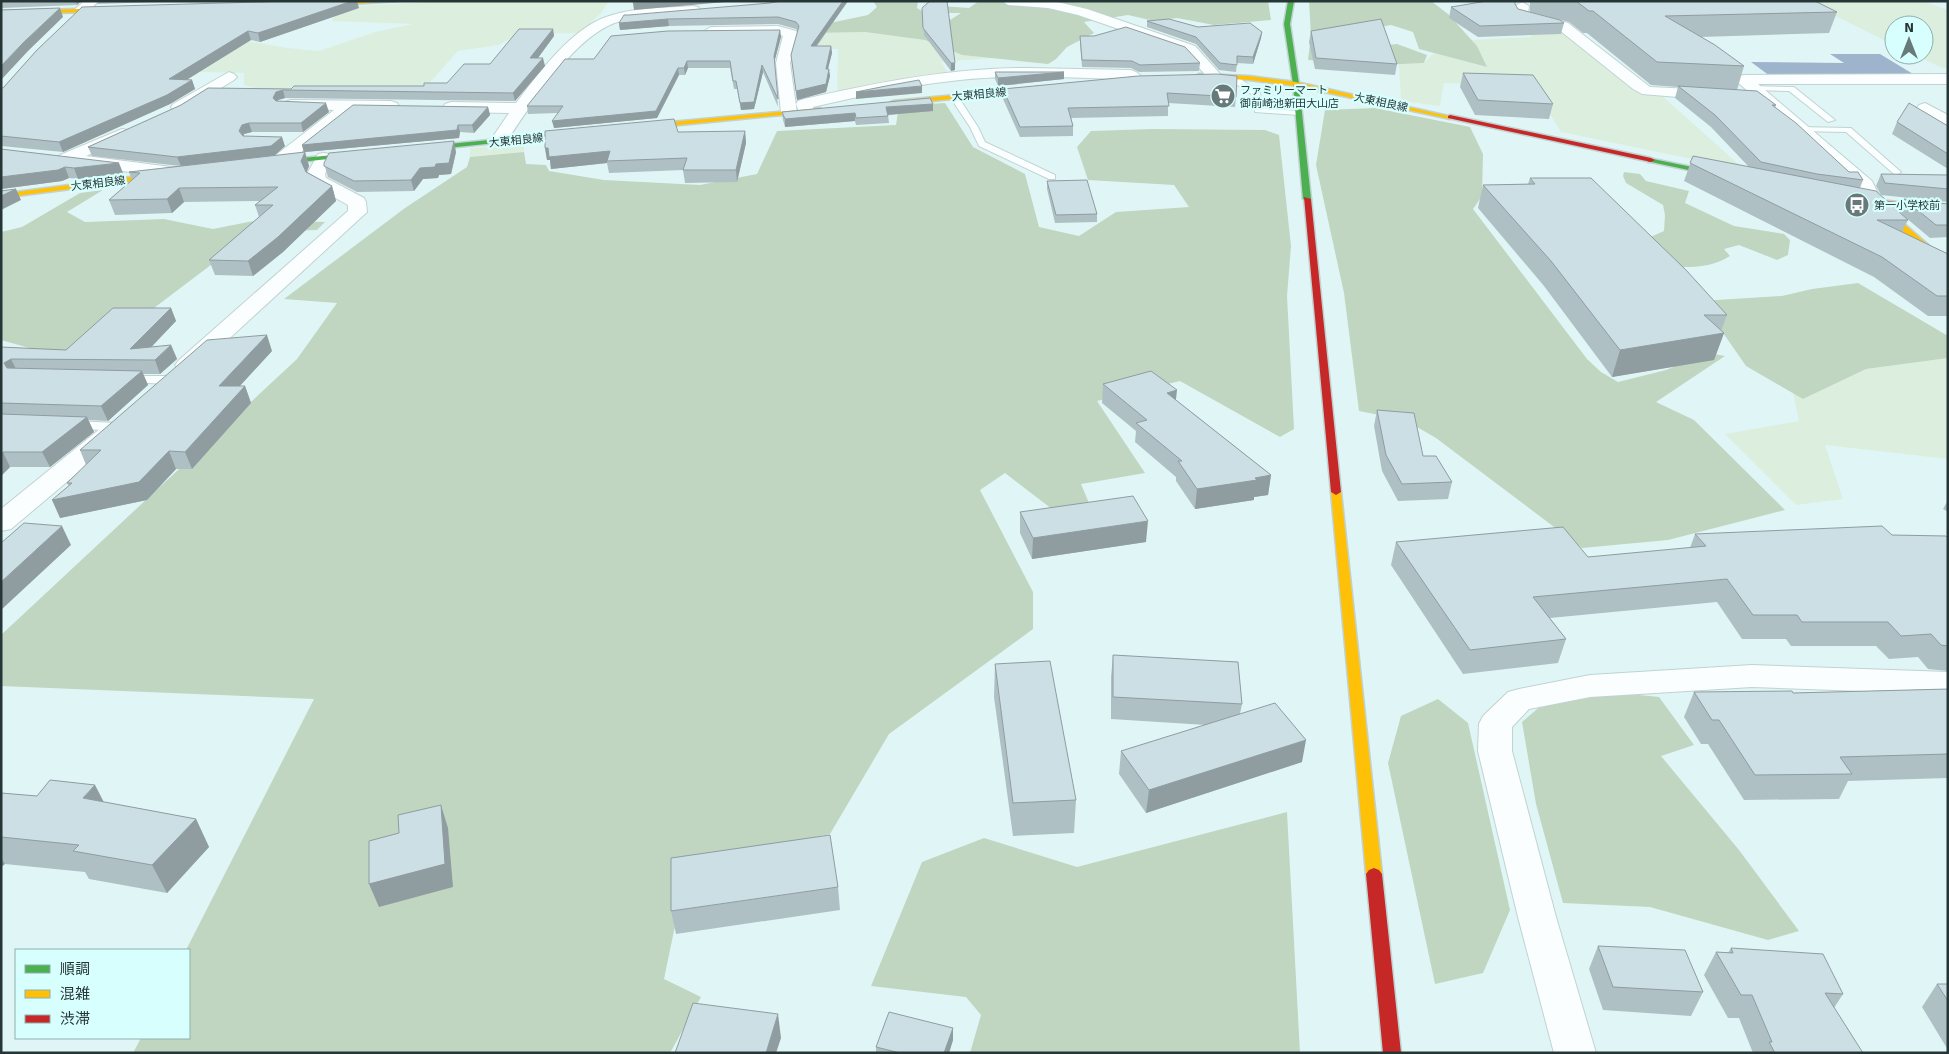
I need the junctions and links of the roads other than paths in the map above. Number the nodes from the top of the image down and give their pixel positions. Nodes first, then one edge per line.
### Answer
1 (93, 1) edge
2 (397, 1) edge
3 (1008, 1) edge
4 (1291, 1) edge
5 (311, 4) edge
6 (1522, 6) dead end
7 (129, 9) edge
8 (709, 9) edge
9 (81, 10) junction
10 (1, 12) edge
11 (67, 23) edge
12 (699, 32) edge
13 (610, 37) edge
14 (580, 40) junction
15 (1731, 68) edge
16 (1191, 76) edge
17 (1214, 76) junction
18 (229, 77) dead end
19 (1231, 77) junction
20 (1145, 79) joint
21 (1948, 79) edge
22 (1296, 84) junction
23 (1077, 85) edge
24 (1048, 88) edge
25 (1751, 90) junction
26 (1725, 95) edge
27 (954, 97) junction
28 (885, 104) edge
29 (286, 105) edge
30 (350, 106) junction
31 (409, 106) edge
32 (439, 107) edge
33 (520, 108) junction
34 (836, 108) edge
35 (1925, 108) dead end
36 (806, 111) junction
37 (168, 113) edge
38 (789, 113) junction
39 (1298, 113) junction
40 (1831, 120) dead end
41 (1948, 122) edge
42 (134, 128) edge
43 (629, 128) edge
44 (1800, 129) junction
45 (591, 132) edge
46 (280, 139) edge
47 (307, 139) junction
48 (498, 142) junction
49 (411, 150) edge
50 (372, 153) edge
51 (48, 157) edge
52 (324, 158) junction
53 (66, 159) junction
54 (278, 162) junction
55 (257, 164) edge
56 (1897, 172) edge
57 (184, 173) joint
58 (1052, 176) dead end
59 (1737, 178) edge
60 (1, 196) edge
61 (1837, 197) edge
62 (1873, 202) junction
63 (1948, 209) edge
64 (1948, 264) edge
65 (113, 380) edge
66 (170, 380) junction
67 (131, 415) junction
68 (60, 425) edge
69 (1, 523) edge
70 (1948, 683) edge
71 (1392, 1053) edge
72 (1575, 1053) edge

1 - 9 street
2 - 5 street
3 - 17 street
4 - 22 street
6 - 26 street
7 - 9 street
8 - 14 street
9 - 10 street
9 - 11 street
12 - 38 street
13 - 14 street
14 - 33 street
15 - 25 street
16 - 17 street, 大東相良線
17 - 19 street, 大東相良線
18 - 37 street
19 - 22 street, 大東相良線
19 - 39 lane
20 - 23 street
20 - 36 street
21 - 25 street
22 - 39 street
22 - 59 street, 大東相良線
24 - 27 street, 大東相良線
25 - 40 lane
25 - 44 street
27 - 28 street, 大東相良線
27 - 58 lane
29 - 30 street
30 - 31 street
30 - 47 street
32 - 33 street
33 - 48 street
34 - 36 street
35 - 41 street
36 - 38 street
38 - 43 street
39 - 71 street
42 - 53 street
44 - 56 lane
44 - 62 street
45 - 48 street, 大東相良線
46 - 47 street
47 - 54 street
48 - 49 street, 大東相良線
50 - 52 street
51 - 53 street
52 - 54 street
52 - 66 street
53 - 57 street
54 - 55 street
57 - 60 street, 大東相良線
61 - 62 street
62 - 63 street
62 - 64 street
65 - 66 lane
66 - 67 street
67 - 68 lane
67 - 69 street
70 - 72 street

